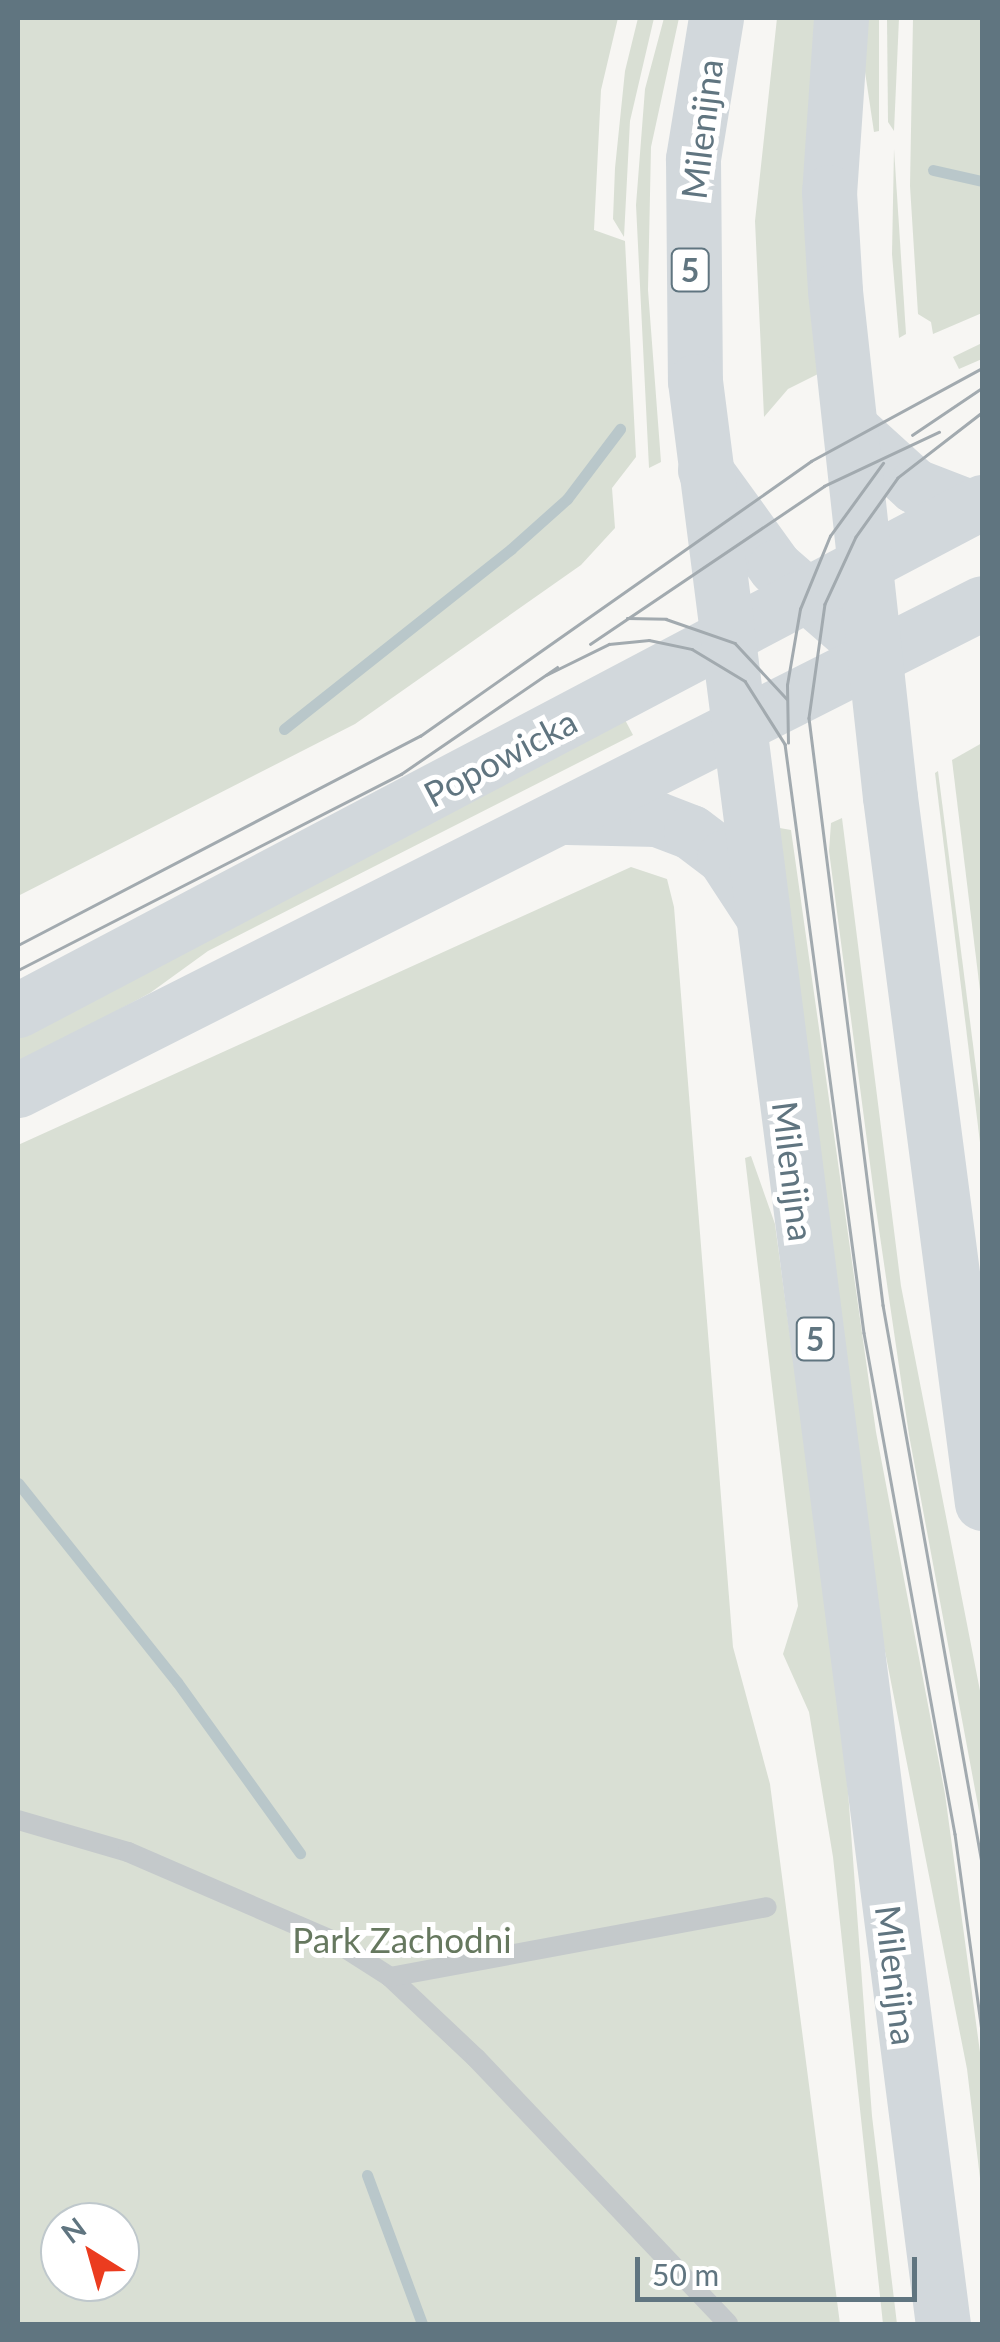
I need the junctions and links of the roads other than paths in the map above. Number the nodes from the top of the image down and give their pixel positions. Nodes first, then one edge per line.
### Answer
1 (716, 18) edge
2 (841, 18) edge
3 (851, 428) junction
4 (704, 470) junction
5 (977, 505) edge
6 (865, 562) junction
7 (804, 596) junction
8 (982, 602) edge
9 (725, 638) junction
10 (875, 654) junction
11 (736, 725) junction
12 (554, 817) junction
13 (760, 912) junction
14 (18, 1010) edge
15 (18, 1090) edge
16 (982, 1503) edge
17 (18, 1820) edge
18 (767, 1906) dead end
19 (390, 1977) junction
20 (728, 2324) edge
21 (943, 2324) edge

1 - 4 main road, Milenijna / 5
2 - 3 main road
3 - 5 main road
3 - 6 main road
4 - 7 main road
4 - 9 main road, Milenijna / 5
5 - 6 main road, Popowicka
6 - 7 main road, Popowicka
6 - 10 main road
7 - 9 main road, Popowicka
7 - 10 main road
8 - 10 main road
9 - 11 main road, Milenijna / 5
9 - 14 main road, Popowicka
10 - 11 main road
10 - 16 main road
11 - 12 main road
11 - 13 main road, Milenijna / 5
12 - 13 main road
12 - 15 main road
13 - 21 main road, Milenijna / 5
17 - 19 lane
18 - 19 lane
19 - 20 lane

